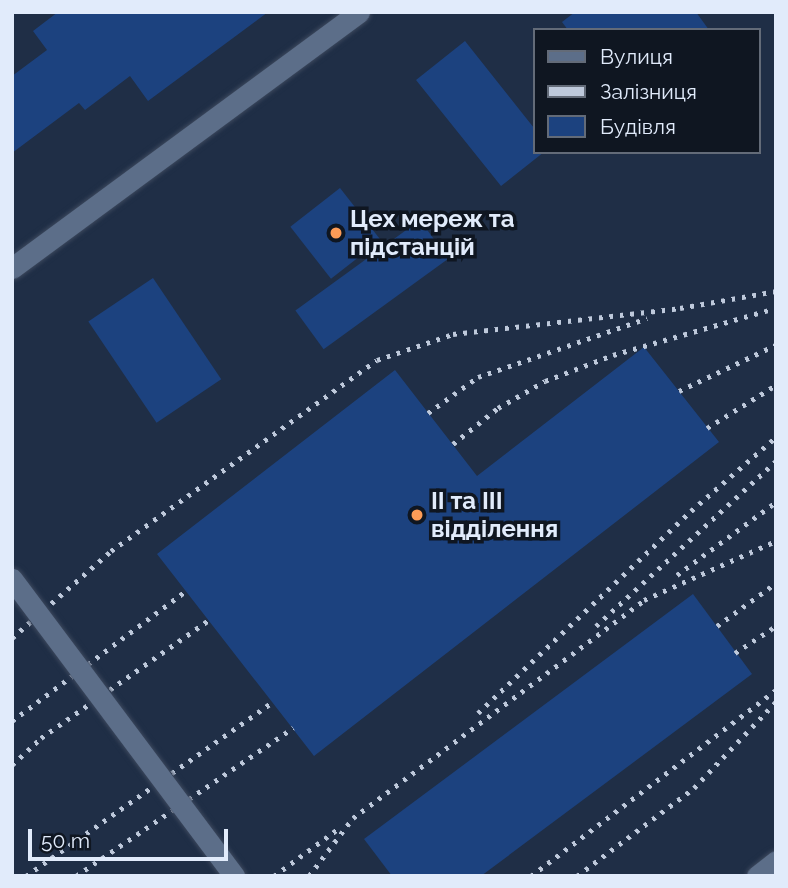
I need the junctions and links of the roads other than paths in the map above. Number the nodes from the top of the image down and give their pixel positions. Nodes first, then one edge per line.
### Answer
1 (359, 12) edge
2 (12, 268) edge
3 (12, 579) edge
4 (776, 861) edge
5 (234, 876) edge
6 (757, 876) edge

1 - 2 lane
3 - 5 lane, bridge
4 - 6 lane

